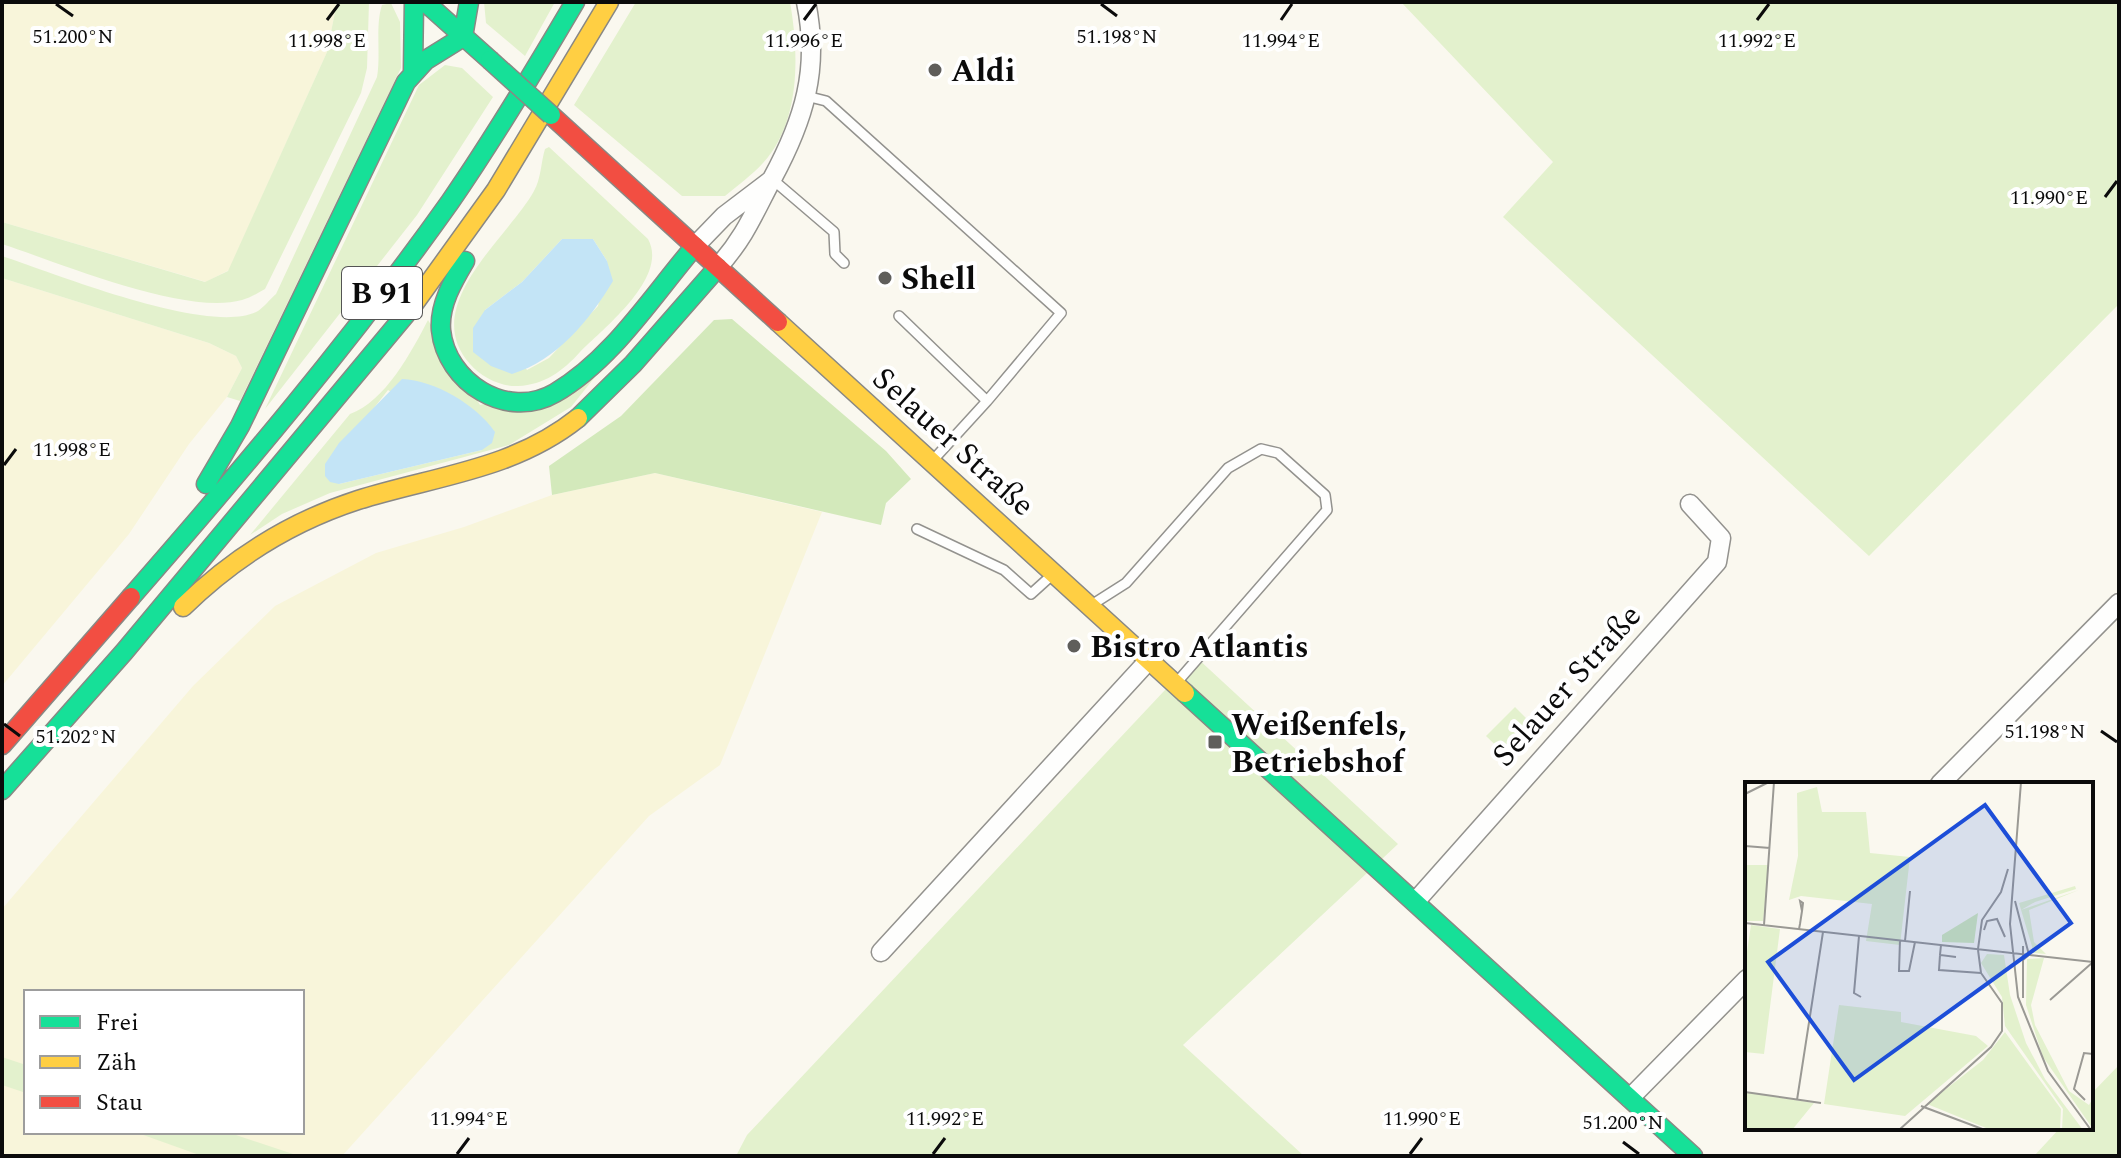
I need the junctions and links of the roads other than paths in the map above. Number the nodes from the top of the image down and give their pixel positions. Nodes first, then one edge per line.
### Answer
1 (414, 2) edge
2 (425, 2) edge
3 (469, 2) edge
4 (575, 2) edge
5 (609, 2) edge
6 (806, 2) edge
7 (463, 37) junction
8 (413, 71) junction
9 (806, 96) junction
10 (772, 179) junction
11 (496, 190) junction
12 (695, 246) junction
13 (844, 263) dead end
14 (718, 267) junction
15 (899, 316) dead end
16 (987, 401) junction
17 (932, 462) junction
18 (1690, 504) dead end
19 (917, 529) dead end
20 (160, 562) junction
21 (1054, 573) junction
22 (2119, 603) edge
23 (1090, 606) junction
24 (124, 652) junction
25 (1149, 660) junction
26 (1175, 684) junction
27 (2, 745) edge
28 (1942, 782) edge
29 (2, 790) edge
30 (1415, 902) junction
31 (881, 952) dead end
32 (1745, 981) edge
33 (1630, 1098) junction
34 (1693, 1156) edge

1 - 8 main road
2 - 7 main road, Selauer Straße
3 - 7 main road
4 - 20 main road, B 91
5 - 11 main road, B 91
6 - 9 street
7 - 8 main road
7 - 12 main road, Selauer Straße, bridge
8 - 20 main road
9 - 10 street
9 - 16 lane
10 - 12 street
10 - 13 lane
10 - 14 street
11 - 12 main road
11 - 24 main road, B 91
12 - 14 main road, Selauer Straße
14 - 17 main road, Selauer Straße
14 - 24 main road
15 - 16 lane
16 - 17 lane
17 - 21 main road, Selauer Straße
18 - 30 street, Selauer Straße
19 - 21 lane
20 - 27 main road, B 91
21 - 23 main road, Selauer Straße
22 - 28 street
23 - 25 main road, Selauer Straße
23 - 26 lane
24 - 29 main road, B 91
25 - 26 main road, Selauer Straße
25 - 31 street
26 - 30 main road, Selauer Straße
30 - 33 main road, Selauer Straße
32 - 33 street
33 - 34 main road, Selauer Straße

